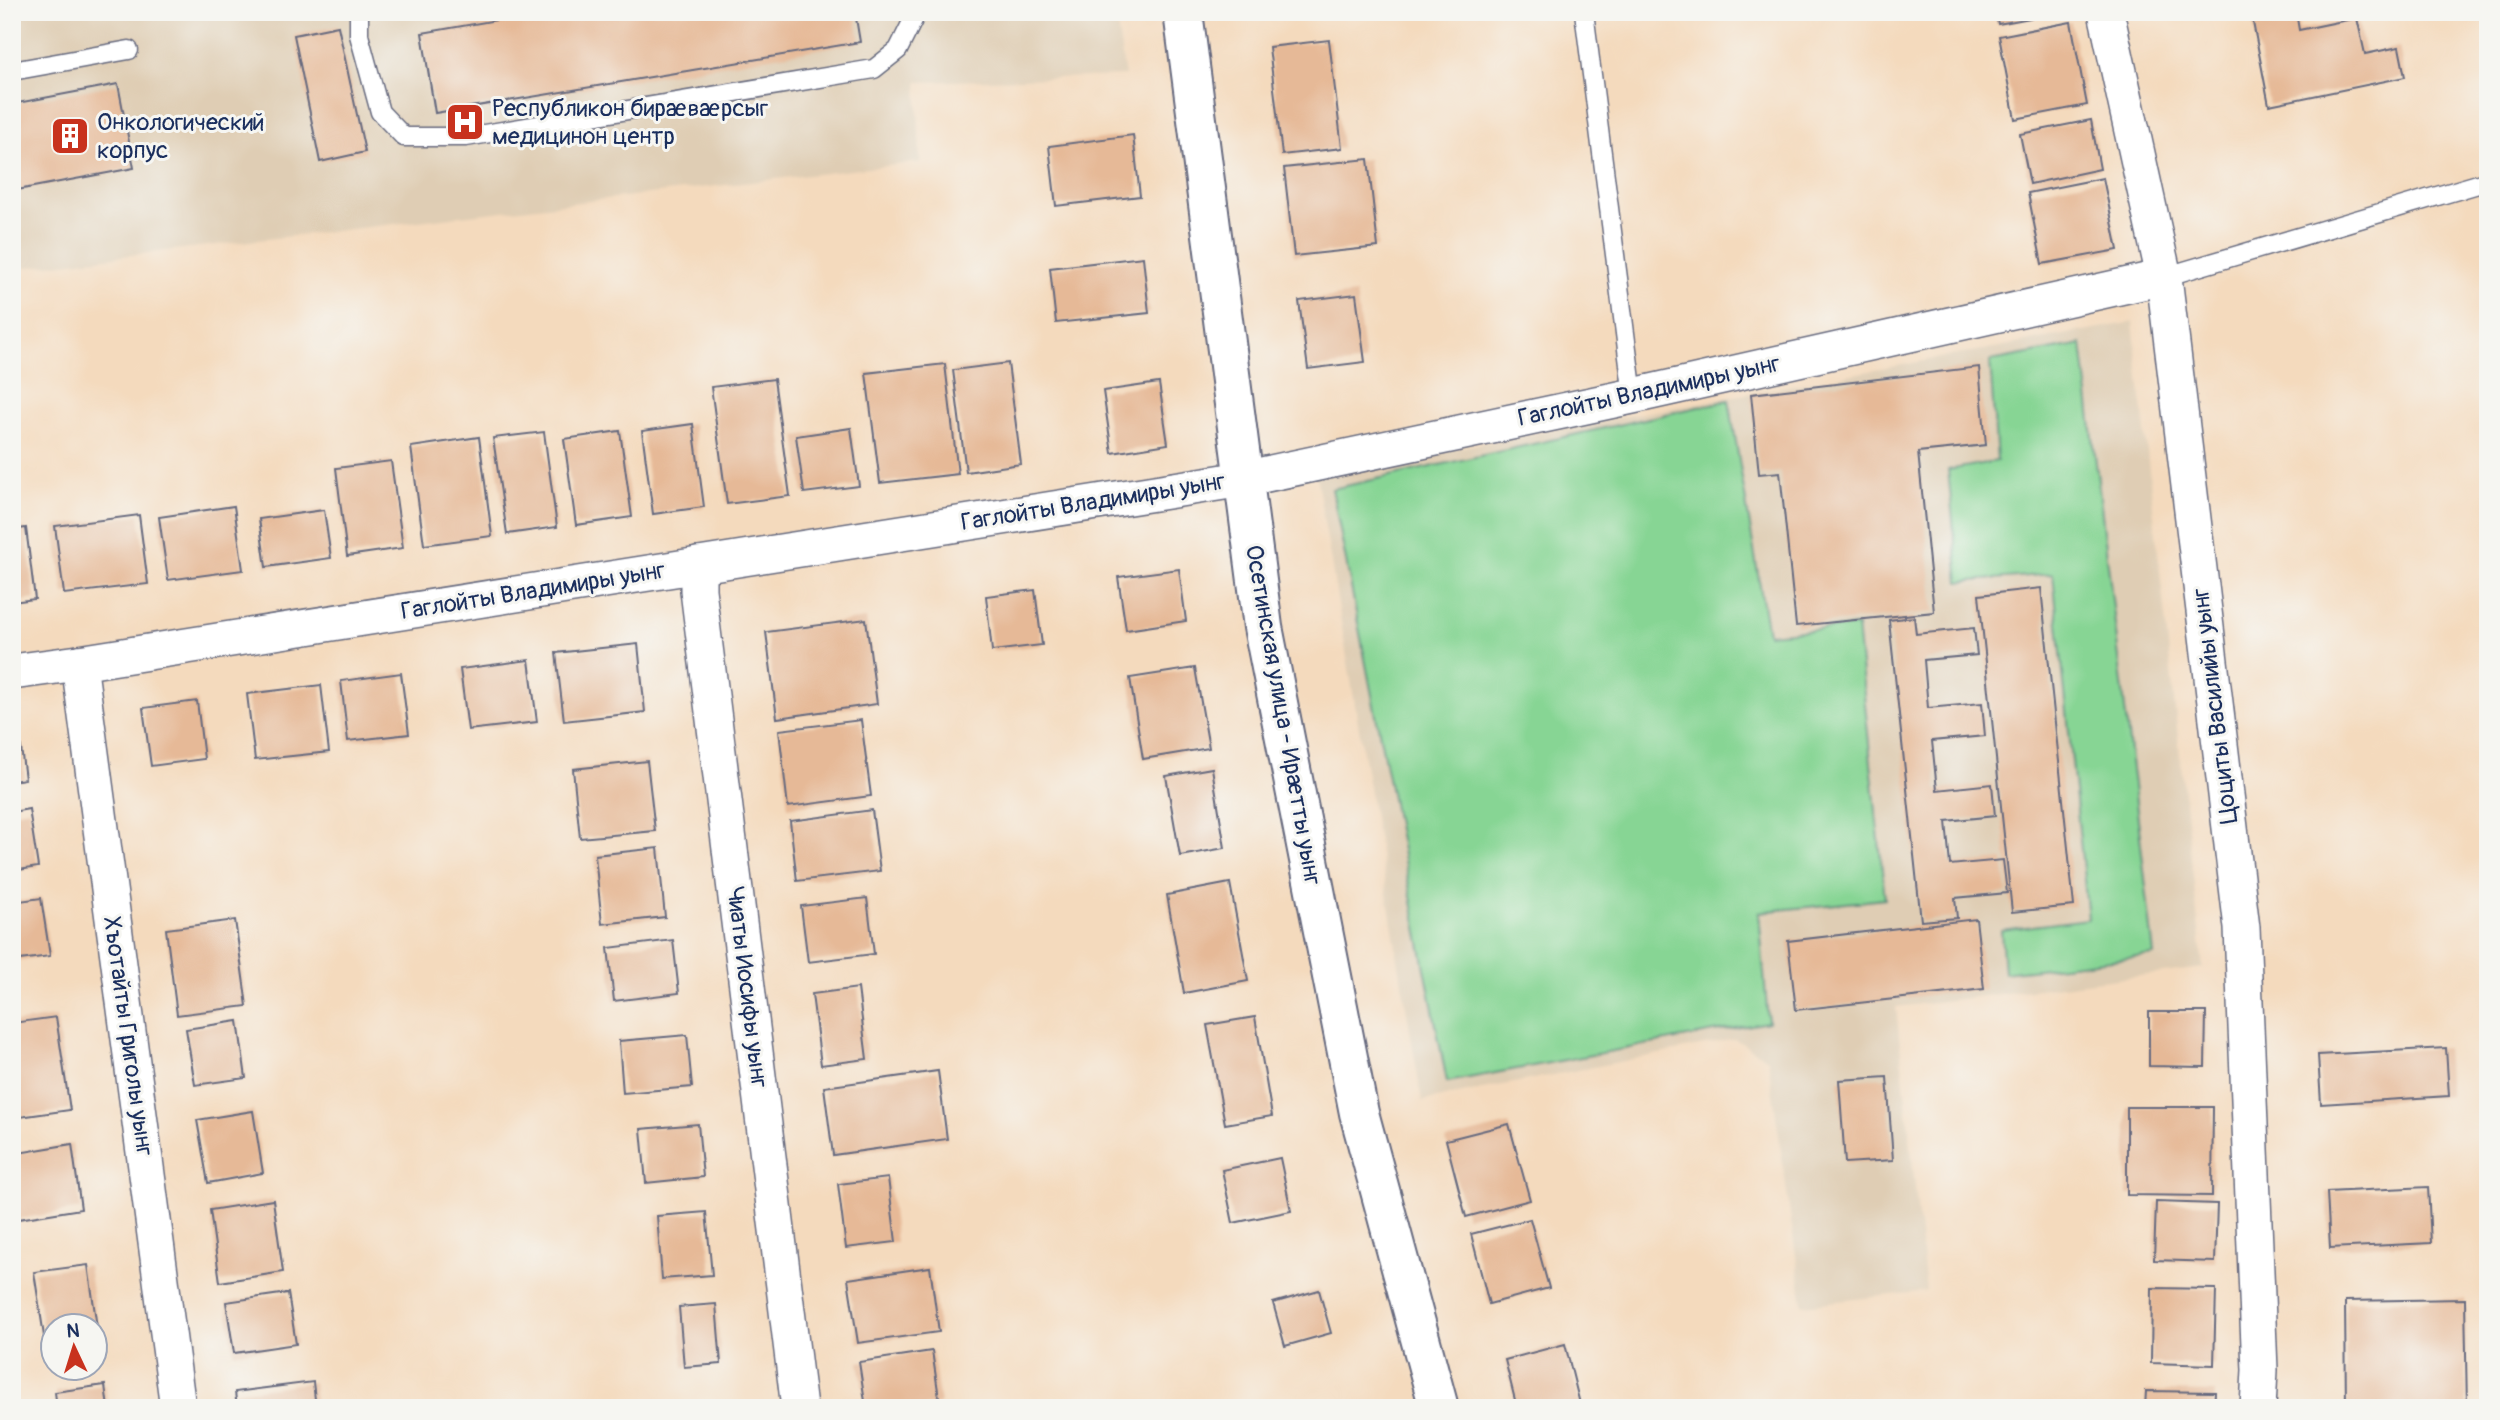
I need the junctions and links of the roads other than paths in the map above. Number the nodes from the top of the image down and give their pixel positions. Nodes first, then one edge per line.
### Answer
1 (359, 12) edge
2 (917, 12) edge
3 (1183, 12) edge
4 (1584, 12) edge
5 (2106, 12) edge
6 (129, 50) dead end
7 (12, 71) edge
8 (2488, 181) edge
9 (2164, 277) junction
10 (1633, 396) junction
11 (1243, 479) junction
12 (698, 565) junction
13 (79, 663) junction
14 (12, 672) edge
15 (178, 1408) edge
16 (799, 1408) edge
17 (1439, 1408) edge
18 (2258, 1408) edge

1 - 2 lane
3 - 11 street, Осетинская улица - Ирæтты уынг
4 - 10 lane
5 - 9 street, Цоциты Василийы уынг
6 - 7 lane
8 - 9 lane
9 - 10 street, Гаглойты Владимиры уынг
9 - 18 street, Цоциты Василийы уынг
10 - 11 street, Гаглойты Владимиры уынг
11 - 12 street, Гаглойты Владимиры уынг
11 - 17 street, Осетинская улица - Ирæтты уынг
12 - 13 street, Гаглойты Владимиры уынг
12 - 16 street, Чиаты Иосифы уынг
13 - 14 street, Гаглойты Владимиры уынг
13 - 15 street, Хъотайты Григолы уынг

